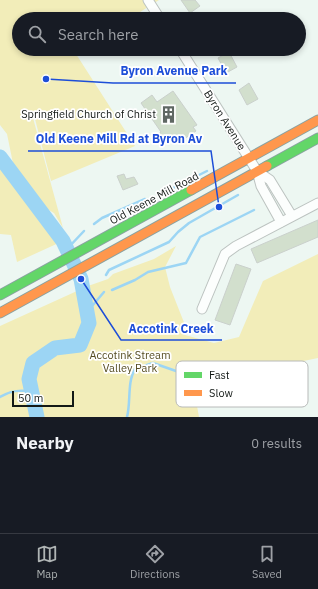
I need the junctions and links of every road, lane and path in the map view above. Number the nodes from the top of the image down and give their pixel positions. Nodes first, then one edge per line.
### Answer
1 (148, 0) edge
2 (156, 12) edge
3 (184, 56) edge
4 (318, 120) edge
5 (318, 138) edge
6 (249, 158) junction
7 (258, 171) junction
8 (318, 203) edge
9 (292, 216) junction
10 (281, 222) junction
11 (0, 295) edge
12 (202, 309) dead end
13 (0, 313) edge

1 - 2 street
3 - 6 street, Byron Avenue
4 - 6 main road, Old Keene Mill Road
5 - 7 main road
6 - 7 street, Byron Avenue
6 - 11 main road, Old Keene Mill Road
7 - 9 street
7 - 10 street
7 - 13 main road
8 - 9 street
9 - 10 street
10 - 12 street

